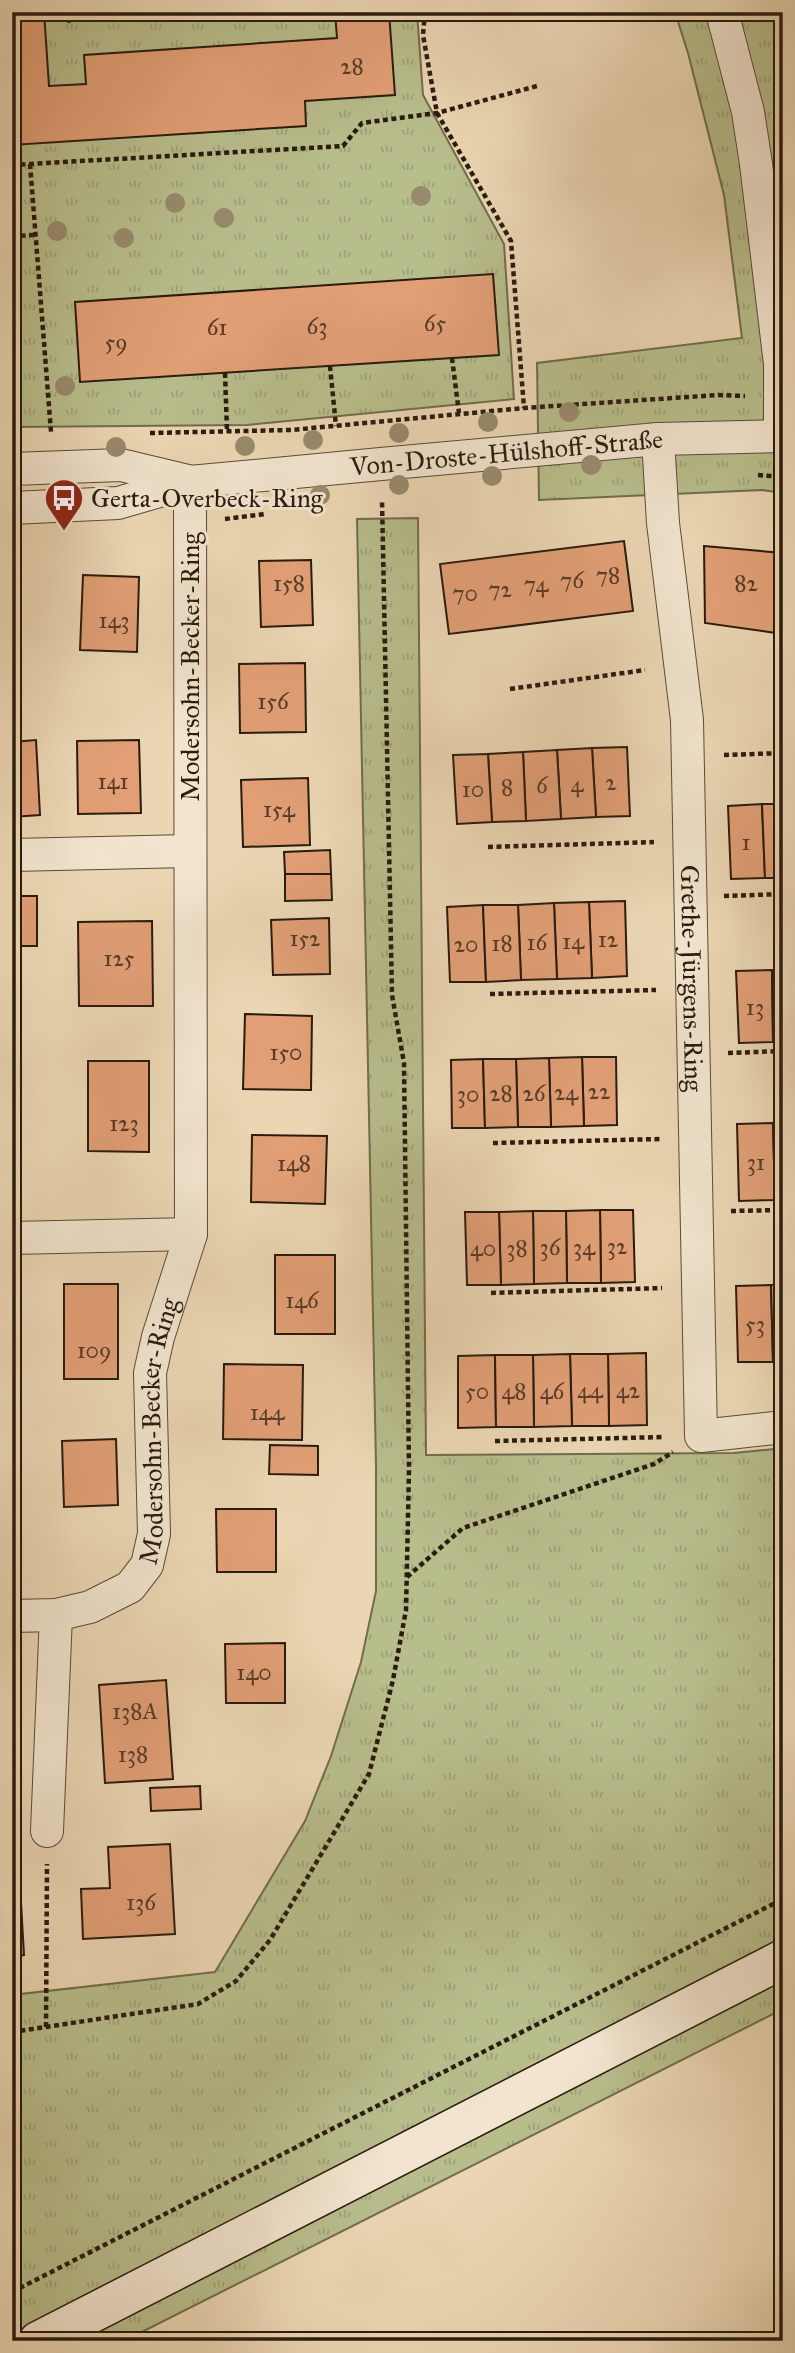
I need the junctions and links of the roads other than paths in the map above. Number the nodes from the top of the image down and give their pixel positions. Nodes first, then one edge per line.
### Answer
1 (722, 12) edge
2 (782, 397) edge
3 (781, 435) edge
4 (658, 439) junction
5 (12, 469) edge
6 (190, 482) junction
7 (12, 508) edge
8 (189, 851) junction
9 (12, 855) edge
10 (191, 1234) junction
11 (12, 1238) edge
12 (783, 1427) edge
13 (56, 1615) junction
14 (12, 1616) edge
15 (47, 1831) road end
16 (783, 1959) edge
17 (38, 2341) edge

1 - 2 street
2 - 3 street
3 - 4 street, Von-Droste-Hülshoff-Straße
4 - 6 street, Von-Droste-Hülshoff-Straße
4 - 12 street, Grethe-Jürgens-Ring
5 - 6 street, Von-Droste-Hülshoff-Straße
6 - 7 street, Von-Droste-Hülshoff-Straße
6 - 8 street, Modersohn-Becker-Ring
8 - 9 street
8 - 10 street, Modersohn-Becker-Ring
10 - 11 street
10 - 13 street, Modersohn-Becker-Ring
13 - 14 street, Modersohn-Becker-Ring
13 - 15 street
16 - 17 main road

